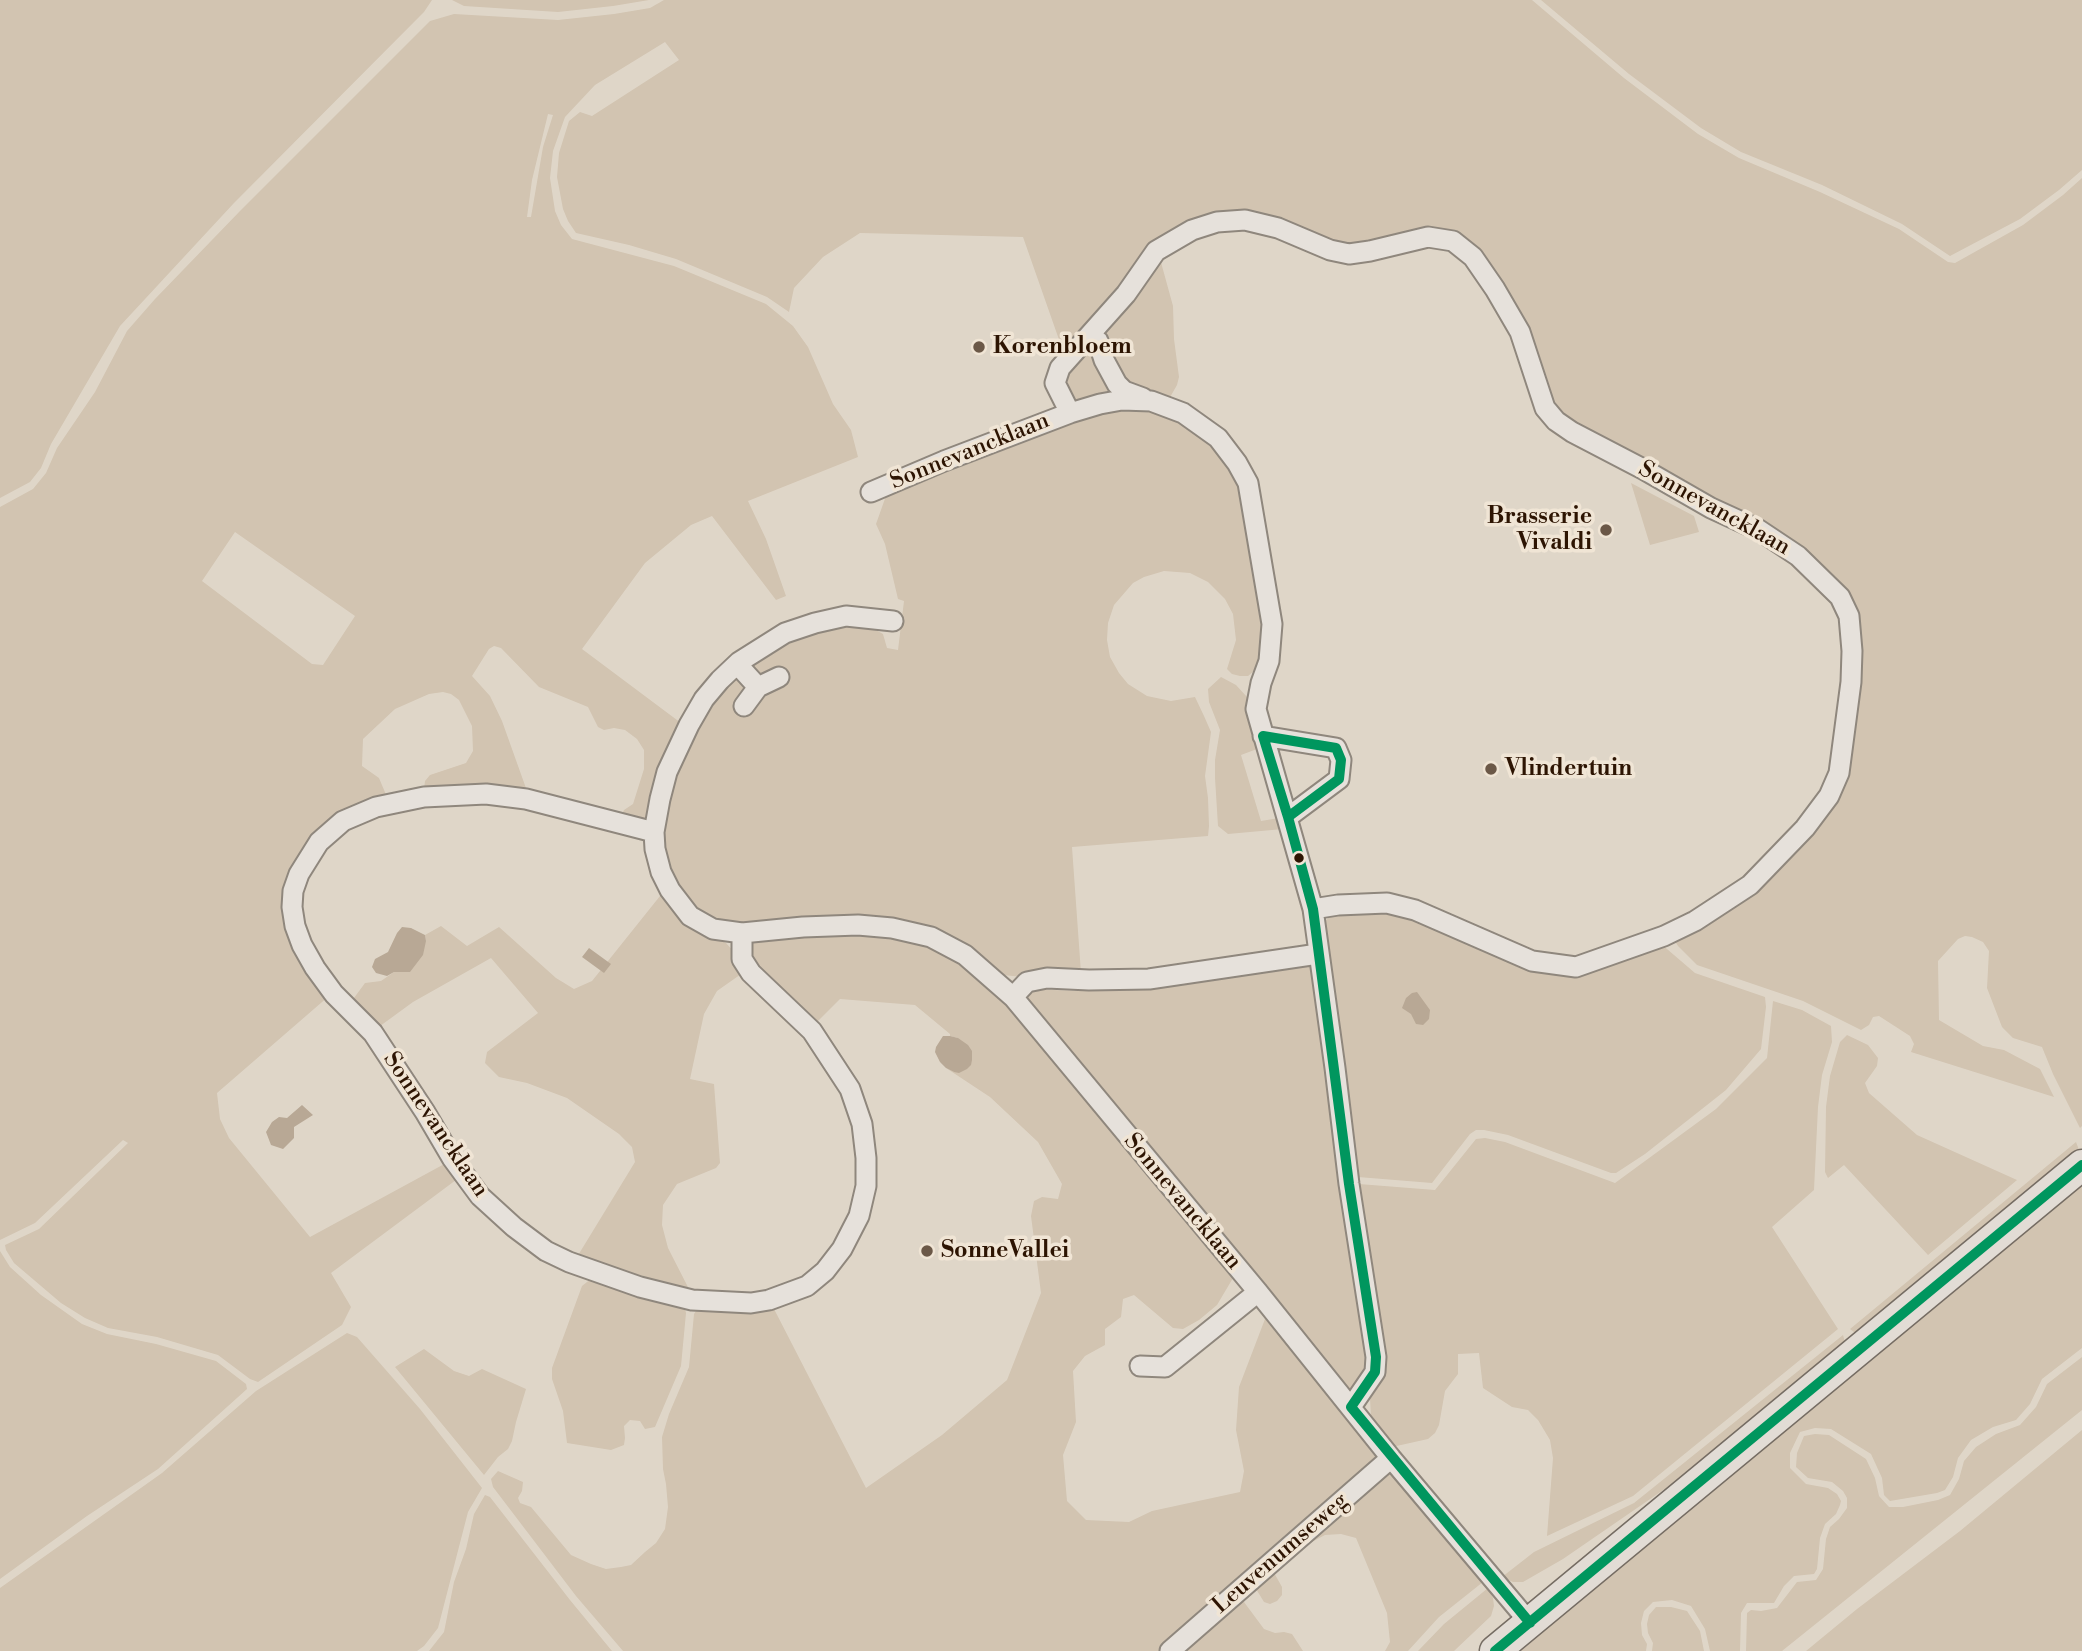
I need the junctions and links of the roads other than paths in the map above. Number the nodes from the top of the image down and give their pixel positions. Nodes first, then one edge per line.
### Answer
1 (1098, 341) dead end
2 (1151, 401) junction
3 (1070, 413) junction
4 (871, 492) dead end
5 (893, 621) dead end
6 (737, 664) junction
7 (779, 677) dead end
8 (758, 687) junction
9 (744, 706) dead end
10 (1264, 736) junction
11 (1288, 817) junction
12 (654, 832) junction
13 (1313, 909) junction
14 (742, 933) junction
15 (1318, 954) junction
16 (1013, 997) junction
17 (2082, 1165) edge
18 (1258, 1292) junction
19 (1140, 1366) dead end
20 (1351, 1407) junction
21 (1391, 1458) junction
22 (1530, 1623) junction
23 (1170, 1651) edge
24 (1495, 1651) edge

1 - 2 street
2 - 3 street, Sonnevancklaan
2 - 10 street, Sonnevancklaan
3 - 4 street, Sonnevancklaan
3 - 13 street, Sonnevancklaan
5 - 6 street, Sonnevancklaan
6 - 8 street
6 - 12 street, Sonnevancklaan
7 - 8 street
8 - 9 street
10 - 11 street, Sonnevancklaan
10 - 11 street
11 - 13 street, Sonnevancklaan
12 - 14 street, Sonnevancklaan
12 - 14 street, Sonnevancklaan
13 - 15 street, Sonnevancklaan
14 - 16 street, Sonnevancklaan
15 - 16 street
15 - 20 street, Sonnevancklaan
16 - 18 street, Sonnevancklaan
17 - 22 main road
18 - 19 street
18 - 20 street, Sonnevancklaan
20 - 21 street, Sonnevancklaan
21 - 22 street, Sonnevancklaan
21 - 23 street, Leuvenumseweg
22 - 24 main road

